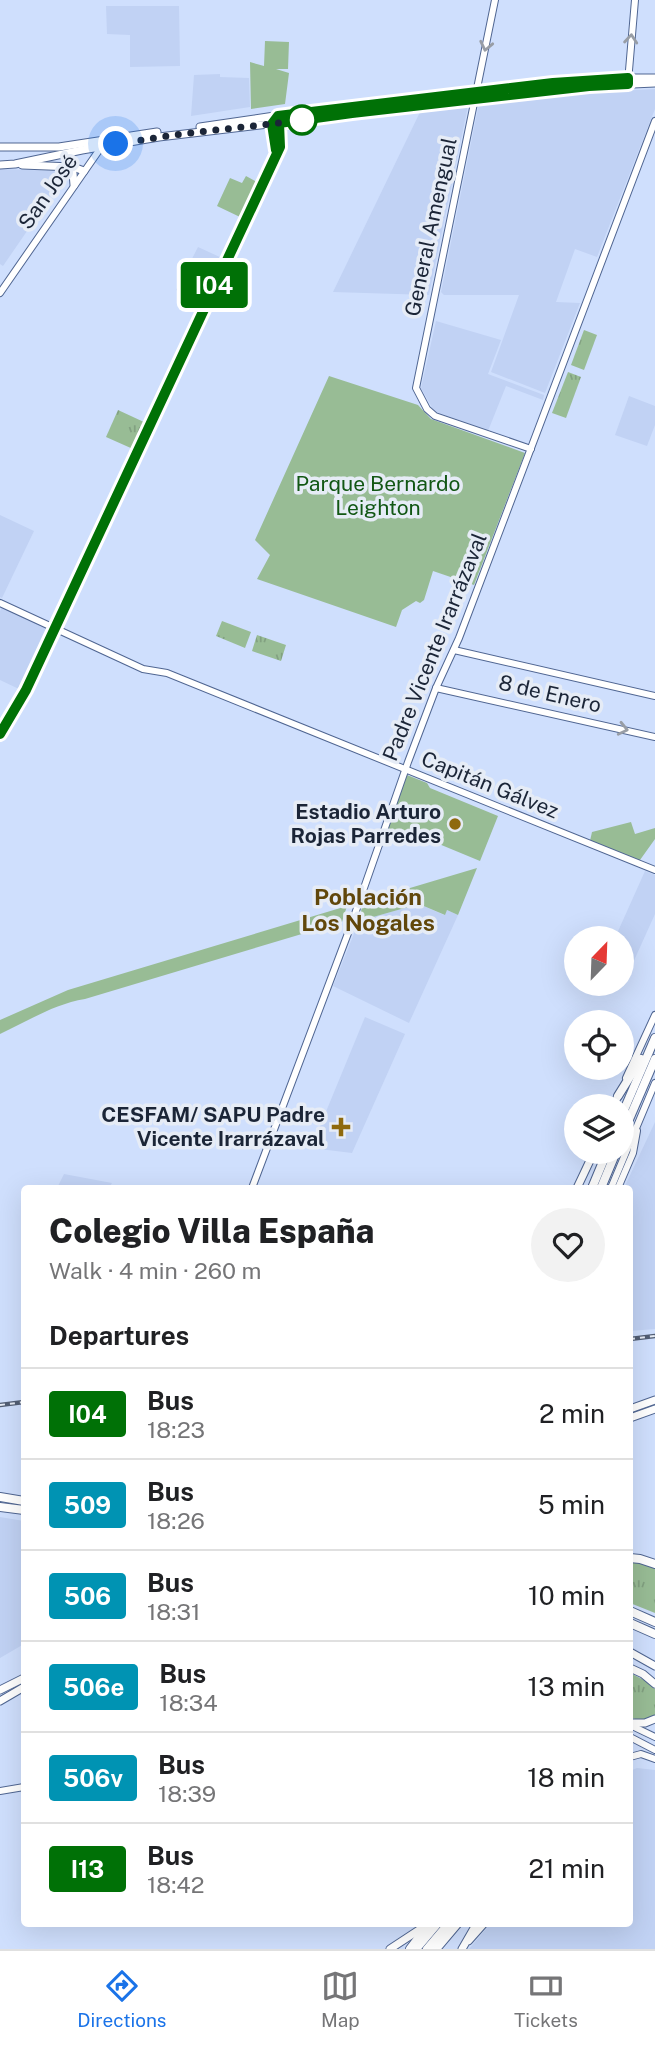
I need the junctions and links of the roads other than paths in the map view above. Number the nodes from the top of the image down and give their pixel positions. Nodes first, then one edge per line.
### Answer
1 (495, 0) edge
2 (635, 0) edge
3 (628, 81) junction
4 (655, 81) edge
5 (476, 95) junction
6 (276, 121) junction
7 (655, 121) edge
8 (102, 146) junction
9 (0, 147) edge
10 (4, 165) edge
11 (65, 167) junction
12 (84, 171) junction
13 (74, 185) junction
14 (0, 293) edge
15 (531, 449) junction
16 (0, 603) edge
17 (55, 628) junction
18 (454, 650) junction
19 (436, 688) junction
20 (655, 696) edge
21 (0, 734) edge
22 (655, 737) edge
23 (405, 770) junction
24 (655, 870) edge
25 (655, 1014) edge
26 (655, 1037) edge
27 (655, 1059) edge
28 (655, 1083) edge
29 (619, 1094) edge
30 (619, 1094) edge
31 (631, 1094) edge
32 (634, 1108) edge
33 (637, 1125) junction
34 (588, 1164) edge
35 (602, 1164) edge
36 (612, 1164) edge
37 (614, 1164) edge
38 (253, 1185) edge
39 (578, 1185) edge
40 (593, 1185) edge
41 (602, 1185) edge
42 (609, 1185) edge
43 (609, 1185) edge
44 (619, 1185) edge
45 (652, 1399) edge
46 (633, 1408) edge
47 (655, 1409) edge
48 (633, 1417) edge
49 (0, 1497) edge
50 (21, 1500) edge
51 (0, 1507) edge
52 (21, 1510) edge
53 (633, 1559) edge
54 (655, 1564) edge
55 (633, 1612) edge
56 (655, 1620) edge
57 (633, 1624) edge
58 (655, 1634) edge
59 (633, 1654) edge
60 (654, 1666) edge
61 (633, 1669) edge
62 (633, 1670) edge
63 (21, 1680) edge
64 (655, 1684) edge
65 (21, 1689) edge
66 (0, 1690) edge
67 (0, 1701) edge
68 (655, 1719) edge
69 (633, 1724) edge
70 (633, 1726) edge
71 (655, 1737) edge
72 (633, 1739) edge
73 (655, 1750) edge
74 (633, 1756) edge
75 (655, 1759) edge
76 (21, 1788) edge
77 (0, 1791) edge
78 (425, 1927) edge
79 (427, 1927) edge
80 (435, 1927) edge
81 (446, 1927) edge
82 (455, 1927) edge
83 (475, 1927) edge
84 (482, 1927) edge
85 (464, 1947) edge
86 (390, 1949) edge
87 (410, 1949) edge
88 (416, 1949) edge
89 (427, 1949) edge
90 (436, 1949) edge

1 -> 5 street, General Amengual
3 -> 2 street
3 - 4 main road
3 - 5 main road
5 - 6 main road
5 - 15 street, General Amengual
6 - 8 main road
6 - 9 main road
6 - 17 street
7 - 15 street, Padre Vicente Irarrázaval
8 - 10 main road
8 - 12 street, San José
10 - 11 main road
11 - 12 main road
11 - 13 main road
12 - 13 street, San José
13 - 14 street, San José
15 - 18 street, Padre Vicente Irarrázaval
16 - 17 street, Capitán Gálvez
17 - 21 street
17 - 23 street, Capitán Gálvez
18 - 19 street, Padre Vicente Irarrázaval
18 - 20 street
19 -> 22 street, 8 de Enero
19 - 23 street, Padre Vicente Irarrázaval
23 - 24 street, Capitán Gálvez
23 - 38 street, Padre Vicente Irarrázaval
25 - 29 street
26 - 30 highway
26 - 31 highway
27 - 32 highway
28 - 33 street
33 - 42 street
33 - 44 street
34 - 39 main road
35 - 40 highway
36 - 41 highway
37 - 43 highway
45 - 46 main road
47 - 48 main road
49 - 50 highway
51 - 52 highway
53 - 54 highway
55 - 56 highway
57 - 58 highway
59 - 60 main road
60 - 61 main road
62 - 64 main road
63 - 66 main road
65 - 67 main road
68 - 69 main road
70 - 71 street
72 - 73 street
74 - 75 street
76 - 77 street
78 - 86 main road
79 - 87 highway
80 - 88 highway
81 - 89 highway
82 - 90 highway
83 - 85 main road
84 - 85 street

